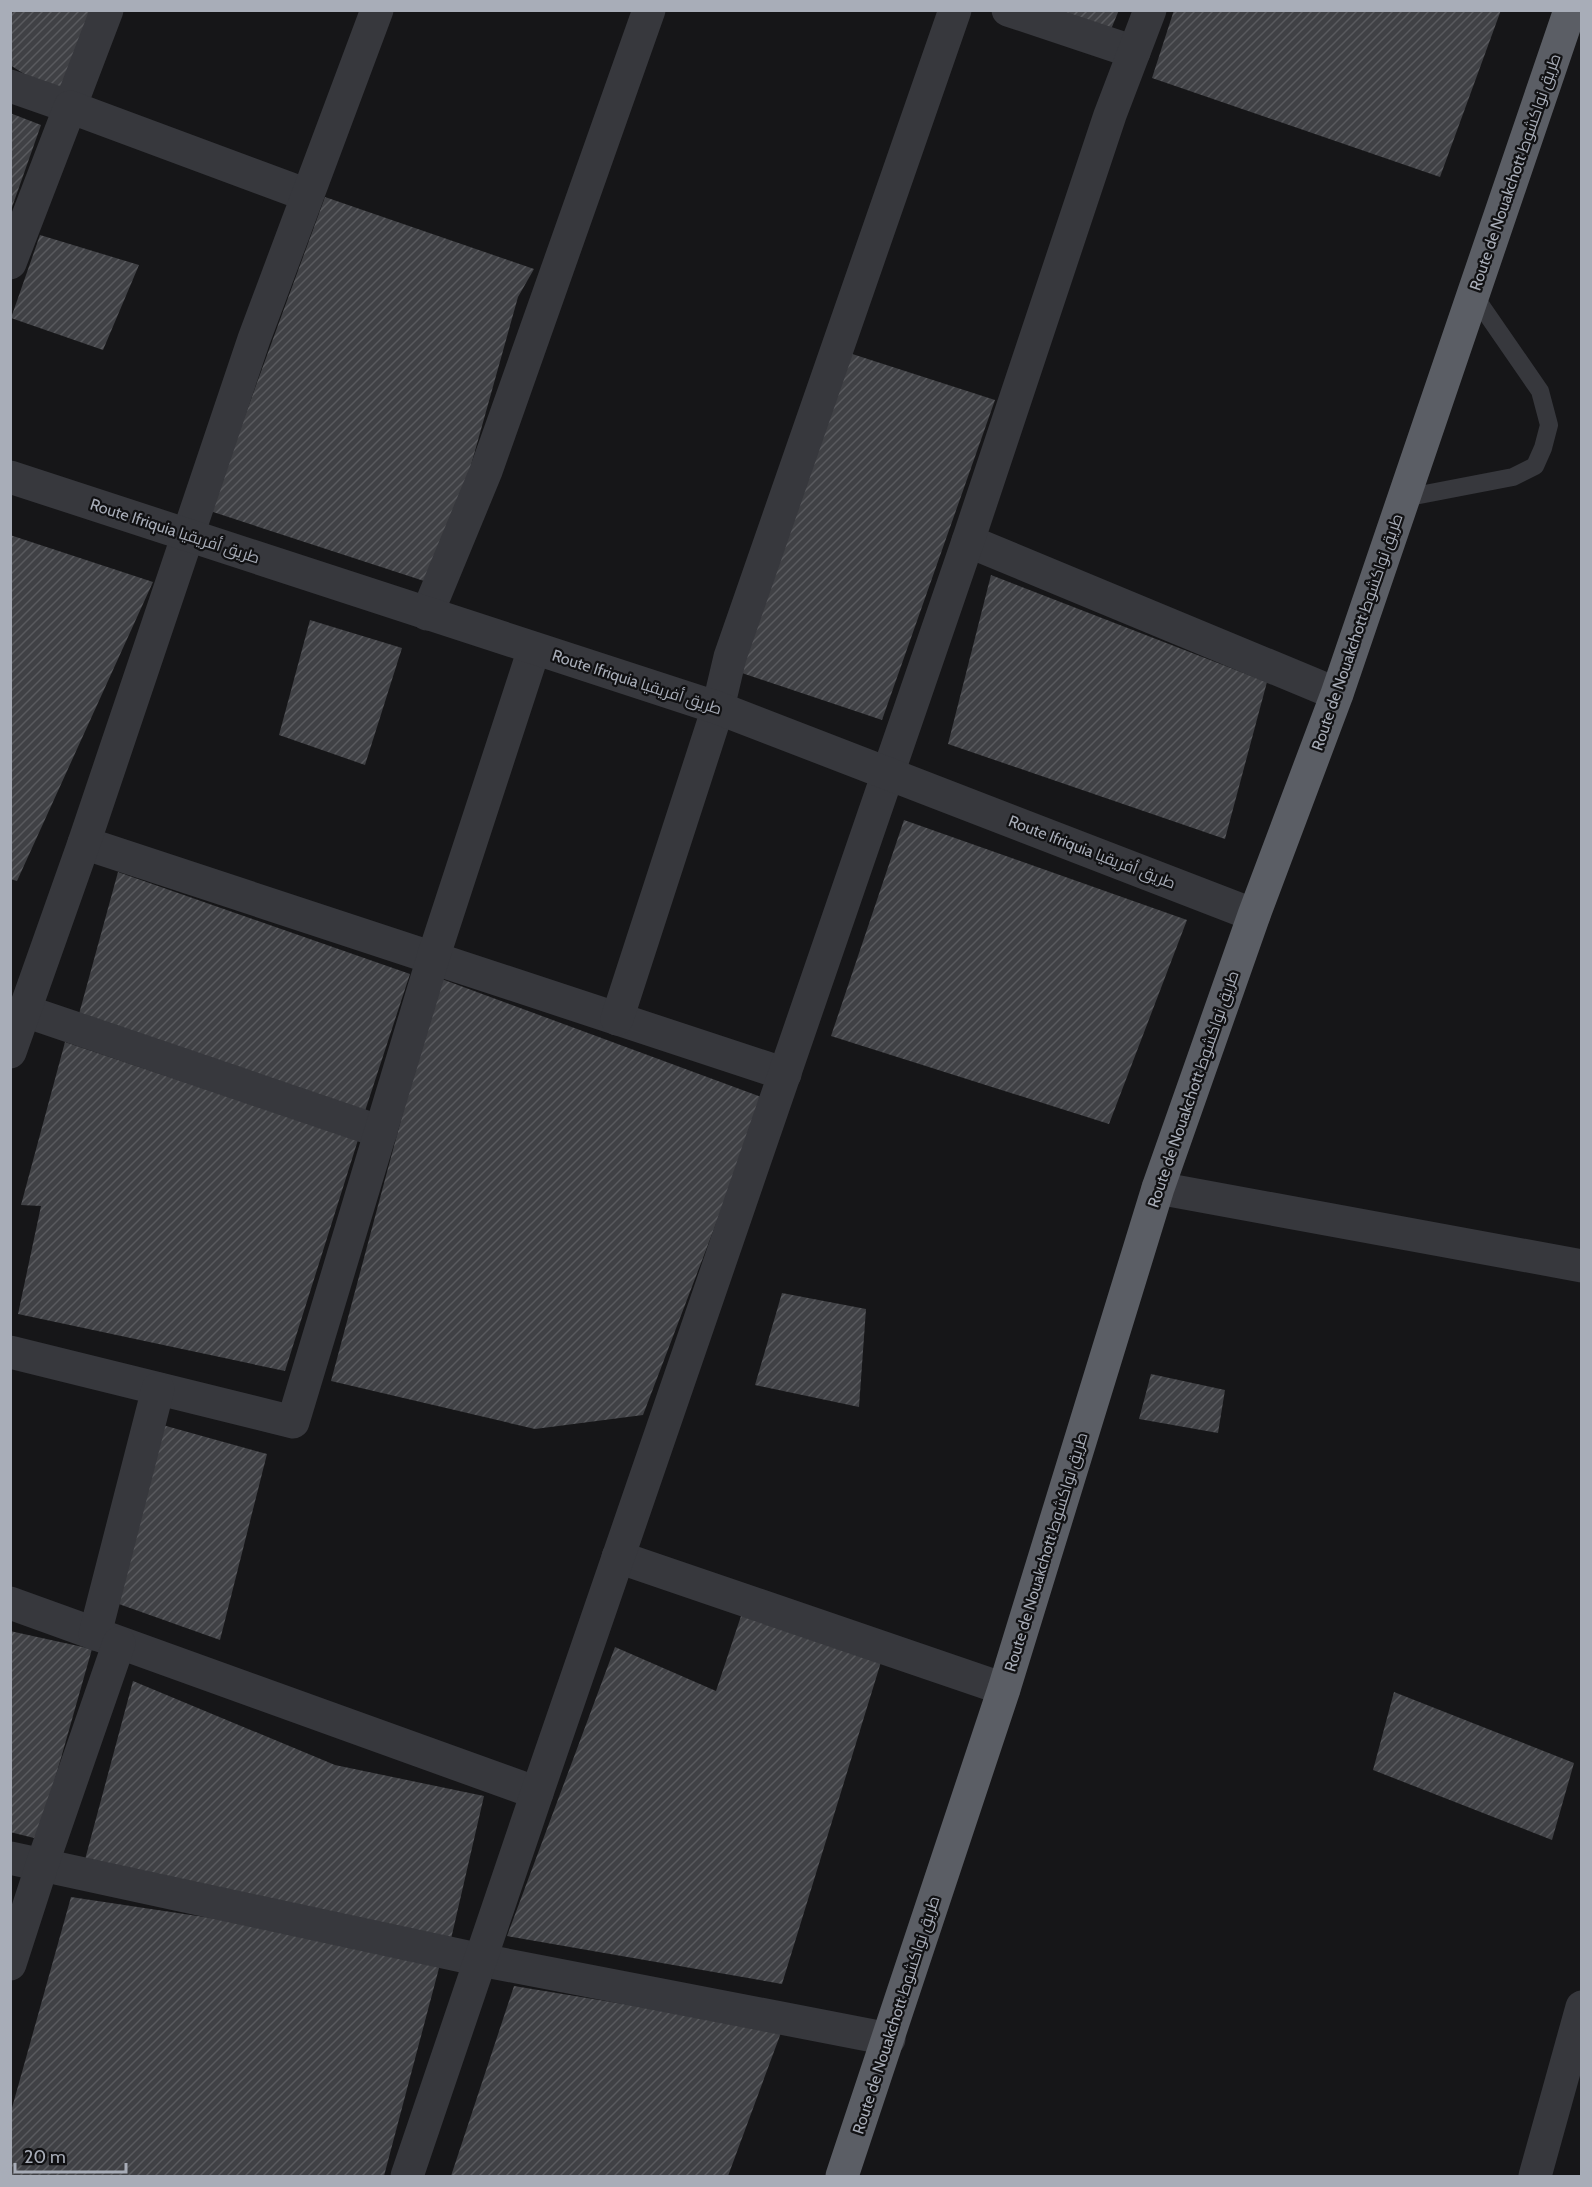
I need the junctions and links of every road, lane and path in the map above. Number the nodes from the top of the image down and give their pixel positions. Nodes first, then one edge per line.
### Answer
1 (107, 10) edge
2 (377, 10) edge
3 (649, 10) edge
4 (955, 10) edge
5 (1008, 10) edge
6 (1150, 10) edge
7 (1570, 10) edge
8 (1134, 52) junction
9 (10, 86) edge
10 (70, 107) junction
11 (307, 195) junction
12 (10, 263) edge
13 (1473, 294) junction
14 (10, 477) edge
15 (1404, 498) junction
16 (188, 536) junction
17 (968, 542) junction
18 (427, 614) junction
19 (534, 649) junction
20 (1337, 694) junction
21 (718, 708) junction
22 (889, 773) junction
23 (84, 843) junction
24 (1254, 915) junction
25 (433, 958) junction
26 (25, 1011) junction
27 (617, 1019) junction
28 (10, 1052) edge
29 (785, 1074) junction
30 (381, 1132) junction
31 (1158, 1188) junction
32 (1581, 1266) edge
33 (10, 1352) edge
34 (158, 1389) junction
35 (618, 1557) junction
36 (10, 1604) edge
37 (107, 1638) junction
38 (1004, 1689) junction
39 (537, 1793) junction
40 (10, 1858) edge
41 (42, 1865) junction
42 (481, 1960) junction
43 (10, 1964) edge
44 (1581, 2007) edge
45 (889, 2040) junction
46 (407, 2176) edge
47 (842, 2176) edge
48 (1535, 2176) edge

1 - 10 street
2 - 11 street
3 - 18 street
4 - 21 street
5 - 8 street
6 - 8 street
7 - 13 highway, Route de Nouakchott طريق نواكشوط
8 - 17 street
9 - 10 street
10 - 11 street
10 - 12 street
11 - 16 street
13 - 15 highway, Route de Nouakchott طريق نواكشوط
13 - 15 lane
14 - 16 street, Route Ifriquia طريق أفريقيا
15 - 20 highway, Route de Nouakchott طريق نواكشوط
16 - 18 street, Route Ifriquia طريق أفريقيا
16 - 23 street
17 - 20 street
17 - 22 street
18 - 19 street, Route Ifriquia طريق أفريقيا
19 - 21 street, Route Ifriquia طريق أفريقيا
19 - 25 street
20 - 24 highway, Route de Nouakchott طريق نواكشوط
21 - 22 street, Route Ifriquia طريق أفريقيا
21 - 27 street
22 - 24 street, Route Ifriquia طريق أفريقيا
22 - 29 street
23 - 25 street
23 - 26 street
24 - 31 highway, Route de Nouakchott طريق نواكشوط
25 - 27 street
25 - 30 street
26 - 28 street
26 - 30 street
27 - 29 street
29 - 35 street
30 - 34 street
31 - 32 street
31 - 38 highway, Route de Nouakchott طريق نواكشوط
33 - 34 street
34 - 37 street
35 - 38 street
35 - 39 street
36 - 37 street
37 - 39 street
37 - 41 street
38 - 45 highway, Route de Nouakchott طريق نواكشوط
39 - 42 street
40 - 41 street
41 - 42 street
41 - 43 street
42 - 45 street
42 - 46 street
44 - 48 street
45 - 47 highway, Route de Nouakchott طريق نواكشوط

